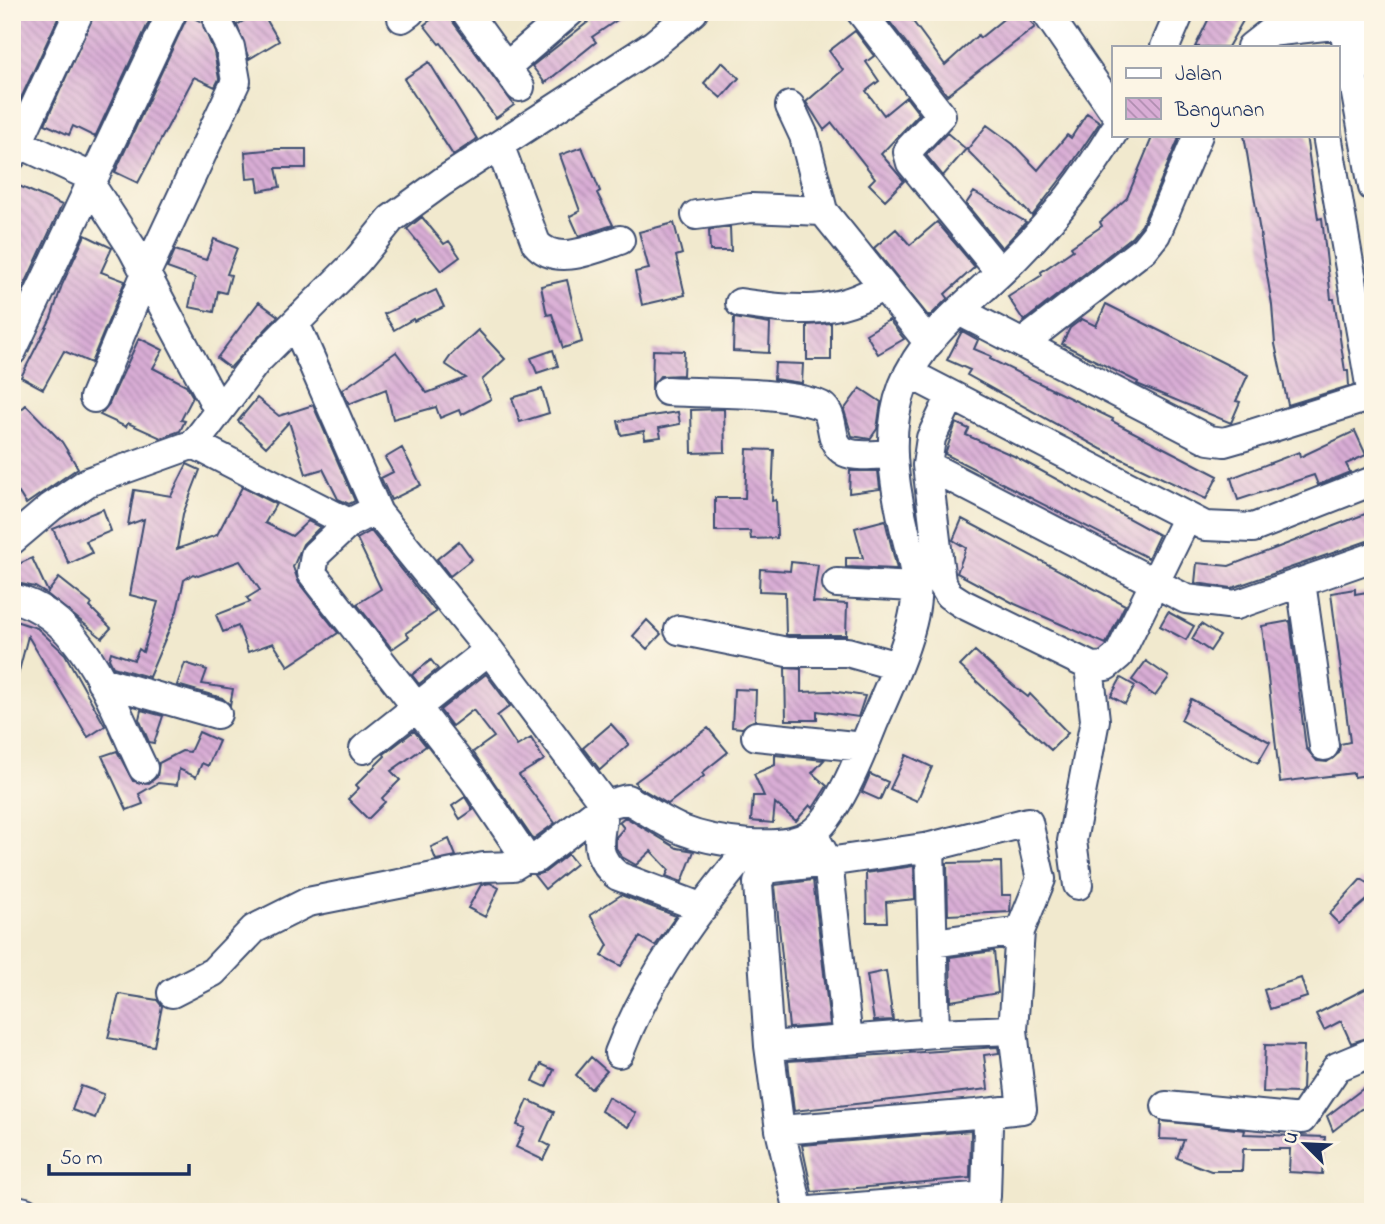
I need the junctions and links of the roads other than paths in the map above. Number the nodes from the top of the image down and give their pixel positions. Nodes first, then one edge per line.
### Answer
1 (79, 12) edge
2 (172, 12) edge
3 (466, 12) edge
4 (570, 12) edge
5 (693, 12) edge
6 (861, 12) edge
7 (1046, 12) edge
8 (1180, 12) edge
9 (222, 16) edge
10 (1348, 16) edge
11 (1310, 36) edge
12 (1165, 46) edge
13 (1252, 46) edge
14 (1373, 65) edge
15 (790, 106) dead end
16 (1112, 108) edge
17 (1112, 134) edge
18 (1198, 136) edge
19 (1327, 136) edge
20 (14, 147) edge
21 (500, 147) junction
22 (91, 186) junction
23 (1373, 187) edge
24 (823, 211) junction
25 (695, 215) dead end
26 (620, 240) dead end
27 (1000, 272) junction
28 (146, 273) junction
29 (883, 286) junction
30 (740, 303) dead end
31 (965, 314) dead end
32 (295, 323) junction
33 (929, 343) junction
34 (1023, 343) junction
35 (12, 351) edge
36 (918, 378) dead end
37 (667, 391) dead end
38 (951, 396) junction
39 (94, 398) dead end
40 (219, 411) junction
41 (194, 444) junction
42 (893, 454) junction
43 (927, 465) junction
44 (1372, 486) edge
45 (378, 513) junction
46 (1187, 517) junction
47 (349, 523) junction
48 (12, 540) edge
49 (1373, 557) edge
50 (1301, 582) junction
51 (837, 583) dead end
52 (1156, 583) junction
53 (915, 587) junction
54 (12, 598) edge
55 (680, 630) dead end
56 (489, 650) junction
57 (897, 666) junction
58 (1089, 666) junction
59 (101, 681) junction
60 (417, 710) junction
61 (218, 714) dead end
62 (756, 736) dead end
63 (1324, 746) dead end
64 (864, 747) junction
65 (364, 749) dead end
66 (143, 768) dead end
67 (605, 805) junction
68 (812, 833) junction
69 (752, 845) junction
70 (930, 847) junction
71 (526, 858) junction
72 (828, 862) junction
73 (1078, 885) dead end
74 (703, 908) junction
75 (1020, 931) junction
76 (933, 943) junction
77 (172, 993) dead end
78 (1013, 1030) junction
79 (936, 1033) junction
80 (848, 1040) junction
81 (769, 1046) junction
82 (1373, 1052) edge
83 (619, 1053) dead end
84 (1166, 1106) dead end
85 (976, 1114) junction
86 (780, 1130) junction
87 (985, 1204) edge
88 (12, 1209) edge
89 (25, 1212) edge
90 (799, 1212) edge

1 - 20 street
2 - 22 street
3 - 4 street
5 - 21 street
6 - 27 street
7 - 16 street
8 - 12 street
9 - 28 street
10 - 11 street
10 - 14 street
10 - 23 street
11 - 13 street
15 - 24 street
17 - 27 street
18 - 34 street
19 - 34 street
20 - 22 street
21 - 26 street
21 - 32 street
22 - 28 street
22 - 35 street
24 - 25 street
24 - 29 street
27 - 33 street
28 - 39 street
28 - 40 street
29 - 30 street
29 - 33 street
31 - 34 street
32 - 40 street
32 - 45 street
33 - 42 street
36 - 38 street
37 - 42 street
38 - 43 street
38 - 46 street
40 - 41 street
41 - 47 street
41 - 48 street
42 - 53 street
43 - 52 street
43 - 58 street
44 - 46 street
45 - 47 street
45 - 56 street
46 - 52 street
47 - 60 street
49 - 50 street
50 - 52 street
50 - 63 street
51 - 53 street
52 - 58 street
53 - 57 street
54 - 59 street
55 - 57 street
56 - 60 street
56 - 67 street
57 - 64 street
58 - 73 street
59 - 61 street
59 - 66 street
60 - 65 street
60 - 71 street
62 - 64 street
64 - 68 street
67 - 69 street
67 - 71 street
67 - 74 street
68 - 69 street
68 - 72 street
69 - 74 street
70 - 72 street
70 - 75 street
70 - 76 street
71 - 77 street
72 - 80 street
72 - 81 street
74 - 83 street
75 - 76 street
75 - 78 street
76 - 79 street
78 - 79 street
78 - 85 street
79 - 80 street
80 - 81 street
81 - 86 street
82 - 84 street
85 - 86 street
85 - 87 street
86 - 90 street
87 - 90 street
88 - 89 street

